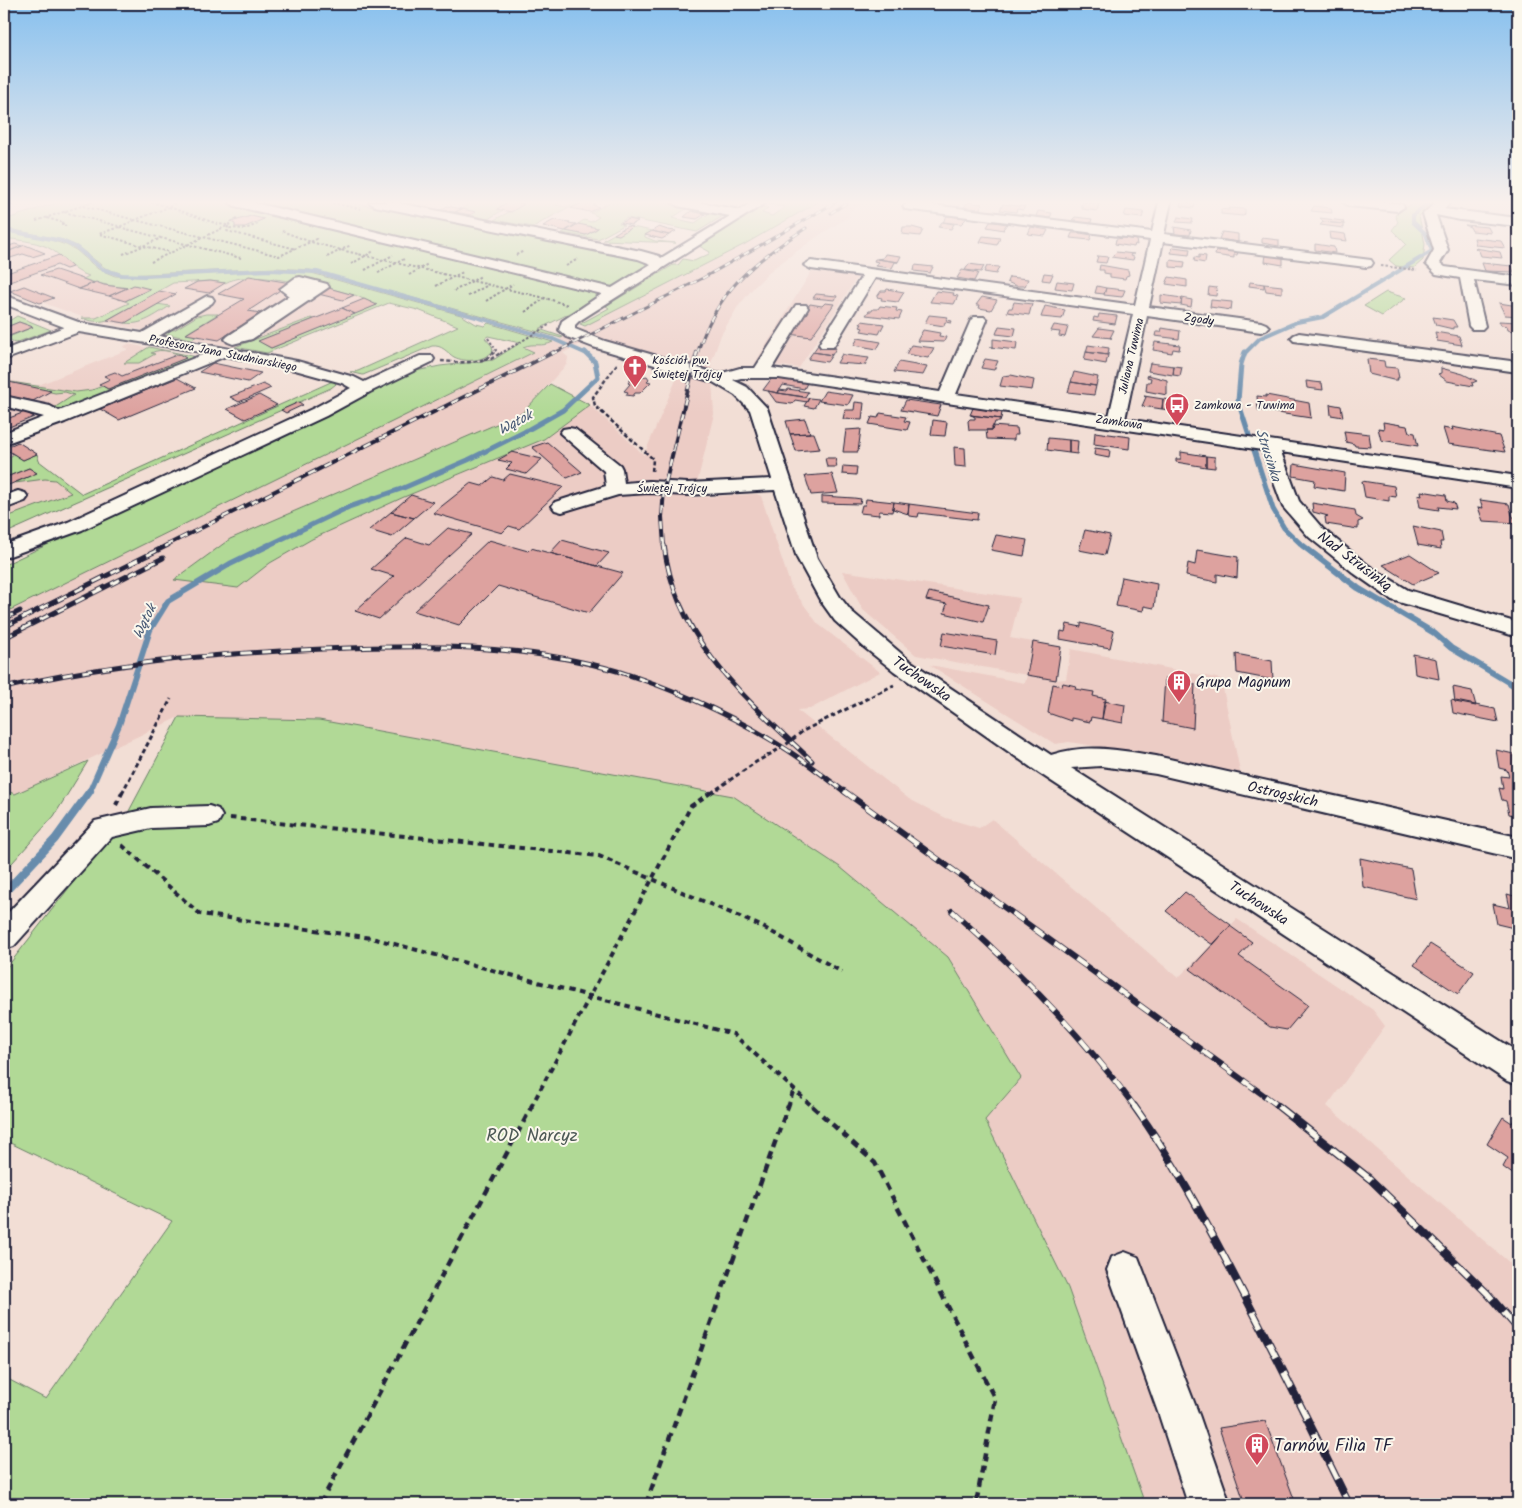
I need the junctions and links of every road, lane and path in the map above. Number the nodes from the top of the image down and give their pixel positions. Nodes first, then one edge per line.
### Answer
1 (439, 272) edge
2 (462, 272) edge
3 (488, 272) edge
4 (649, 272) edge
5 (866, 272) edge
6 (1149, 272) edge
7 (1448, 272) edge
8 (531, 273) joint
9 (871, 273) junction
10 (1466, 275) junction
11 (455, 276) junction
12 (472, 281) junction
13 (1518, 281) edge
14 (489, 285) junction
15 (436, 286) dead end
16 (299, 287) joint
17 (506, 289) junction
18 (454, 291) dead end
19 (607, 291) dead end
20 (468, 296) dead end
21 (546, 298) junction
22 (4, 299) edge
23 (207, 300) dead end
24 (486, 301) dead end
25 (571, 306) dead end
26 (801, 308) dead end
27 (1141, 310) junction
28 (525, 312) dead end
29 (979, 320) dead end
30 (549, 325) dead end
31 (1477, 326) dead end
32 (78, 327) junction
33 (1261, 327) dead end
34 (144, 338) junction
35 (488, 338) dead end
36 (1298, 338) dead end
37 (828, 344) dead end
38 (223, 352) junction
39 (626, 352) junction
40 (4, 355) edge
41 (484, 359) junction
42 (426, 360) joint
43 (1518, 367) edge
44 (761, 372) junction
45 (719, 378) junction
46 (364, 388) junction
47 (946, 398) junction
48 (4, 401) edge
49 (59, 418) junction
50 (1116, 422) junction
51 (569, 433) dead end
52 (4, 439) edge
53 (1267, 444) junction
54 (1518, 482) edge
55 (784, 484) junction
56 (649, 487) junction
57 (616, 489) junction
58 (562, 506) dead end
59 (4, 552) edge
60 (1518, 630) edge
61 (915, 675) junction
62 (171, 699) dead end
63 (1048, 766) junction
64 (210, 816) joint
65 (104, 828) junction
66 (1518, 848) edge
67 (652, 879) junction
68 (4, 937) edge
69 (842, 972) dead end
70 (589, 996) junction
71 (1518, 1070) edge
72 (794, 1090) junction
73 (1125, 1270) dead end
74 (320, 1504) edge
75 (646, 1504) edge
76 (976, 1504) edge
77 (1209, 1504) edge

1 - 11 path
2 - 11 path
3 - 12 path
4 - 39 street, Tuchowska
5 - 9 street, Zgody
6 - 27 street, Juliana Tuwima
7 - 10 street
8 - 17 path
8 - 19 street
9 - 27 street, Zgody
9 - 37 street
10 - 13 street
10 - 31 street
11 - 12 path
11 - 15 path
12 - 14 path
12 - 18 path
14 - 17 path
14 - 20 path
16 - 16 street
17 - 21 path
17 - 24 path
21 - 25 path
21 - 28 path
22 - 32 street, Profesora Jana Studniarskiego
23 - 34 street
26 - 44 street
27 - 33 street, Zgody
27 - 50 street, Juliana Tuwima
29 - 47 street
30 - 41 path
32 - 34 street, Profesora Jana Studniarskiego
32 - 40 street
34 - 38 street, Profesora Jana Studniarskiego
35 - 41 path
36 - 43 street
38 - 46 street, Profesora Jana Studniarskiego
38 - 49 street
39 - 45 street, Tuchowska
39 - 56 path
41 - 42 path
42 - 46 street
44 - 45 street, Zamkowa
44 - 47 street, Zamkowa
45 - 55 street, Tuchowska
46 - 59 street
47 - 50 street, Zamkowa
48 - 49 street
49 - 52 street
50 - 53 street, Zamkowa
51 - 57 street
53 - 54 street, Zamkowa
53 - 60 street, Nad Strusinką
55 - 56 street, Świętej Trójcy
55 - 61 street, Tuchowska
56 - 57 street, Świętej Trójcy
57 - 58 street, Świętej Trójcy
61 - 63 street, Tuchowska
61 - 67 path
62 - 65 path
63 - 66 street, Ostrogskich
63 - 71 street, Tuchowska
64 - 65 street
64 - 67 path
65 - 68 street
65 - 70 path
67 - 69 path
67 - 70 path
70 - 72 path
70 - 74 path
72 - 75 path
72 - 76 path
73 - 77 street

